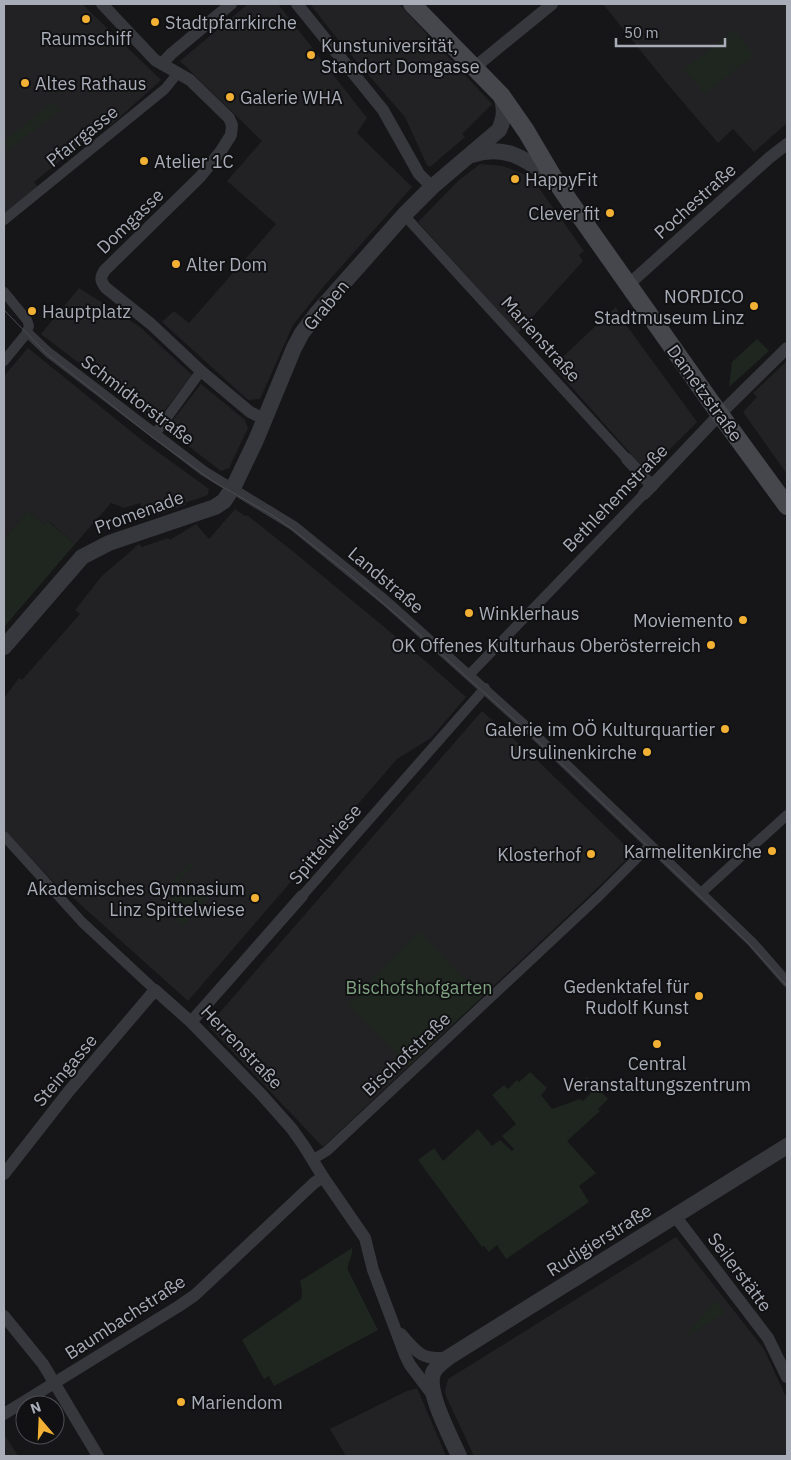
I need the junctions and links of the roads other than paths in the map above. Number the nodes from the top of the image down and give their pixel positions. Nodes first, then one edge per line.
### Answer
1 (102, 4) edge
2 (231, 4) edge
3 (297, 4) edge
4 (412, 4) edge
5 (552, 4) edge
6 (162, 64) junction
7 (475, 67) junction
8 (177, 74) junction
9 (501, 95) junction
10 (787, 144) edge
11 (470, 156) junction
12 (555, 180) junction
13 (432, 188) junction
14 (404, 215) junction
15 (4, 220) edge
16 (628, 285) junction
17 (4, 292) edge
18 (27, 332) junction
19 (787, 348) edge
20 (4, 361) edge
21 (201, 371) junction
22 (720, 414) junction
23 (264, 418) junction
24 (155, 434) junction
25 (627, 459) joint
26 (233, 489) junction
27 (648, 490) junction
28 (787, 506) edge
29 (4, 647) edge
30 (470, 674) junction
31 (486, 688) junction
32 (787, 815) edge
33 (4, 836) edge
34 (650, 845) junction
35 (701, 893) junction
36 (302, 896) joint
37 (787, 982) edge
38 (155, 990) junction
39 (191, 1022) junction
40 (787, 1146) edge
41 (312, 1160) junction
42 (4, 1174) edge
43 (323, 1177) junction
44 (675, 1216) junction
45 (4, 1316) edge
46 (395, 1326) junction
47 (449, 1357) junction
48 (434, 1372) joint
49 (787, 1377) edge
50 (54, 1383) junction
51 (432, 1394) junction
52 (4, 1414) edge
53 (98, 1456) edge
54 (459, 1456) edge

1 - 6 street
2 - 6 street
3 - 13 street
4 - 7 main road
5 - 7 street
6 - 8 street
7 - 9 main road
8 - 15 street, Pfarrgasse
8 - 21 street, Domgasse
9 - 11 street, Graben
9 - 12 main road
10 - 16 street, Pochestraße
11 - 12 street, Graben
11 - 13 street, Graben
12 - 16 main road, Dametzstraße
13 - 14 street, Graben
14 - 23 street, Graben
14 - 25 street, Marienstraße
16 - 22 main road, Dametzstraße
17 - 18 street
18 - 20 street
18 - 24 street, Schmidtorstraße
19 - 22 street, Bethlehemstraße
21 - 23 street, Domgasse
21 - 24 street
22 - 27 street, Bethlehemstraße
22 - 28 main road, Dametzstraße
23 - 26 street, Graben
24 - 26 street, Schmidtorstraße
25 - 27 street, Marienstraße
26 - 29 street, Promenade
26 - 30 street, Landstraße
27 - 30 street, Bethlehemstraße
30 - 31 street, Landstraße
31 - 34 street, Landstraße
31 - 36 street, Spittelwiese
32 - 35 street
33 - 38 street, Herrenstraße
34 - 35 street, Landstraße
34 - 41 street, Bischofstraße
35 - 37 street, Landstraße
36 - 39 street, Spittelwiese
38 - 39 street, Herrenstraße
38 - 42 street, Steingasse
39 - 41 street, Herrenstraße
40 - 44 street, Rudigierstraße
41 - 43 street, Herrenstraße
43 - 46 street, Herrenstraße
43 - 50 street, Baumbachstraße
44 - 47 street, Rudigierstraße
44 - 49 street, Seilerstätte
45 - 50 street
46 - 47 street, Herrenstraße
46 - 51 street, Herrenstraße
47 - 48 street, Rudigierstraße
48 - 51 street, Herrenstraße
50 - 52 street, Baumbachstraße
50 - 53 street
51 - 54 street, Herrenstraße

